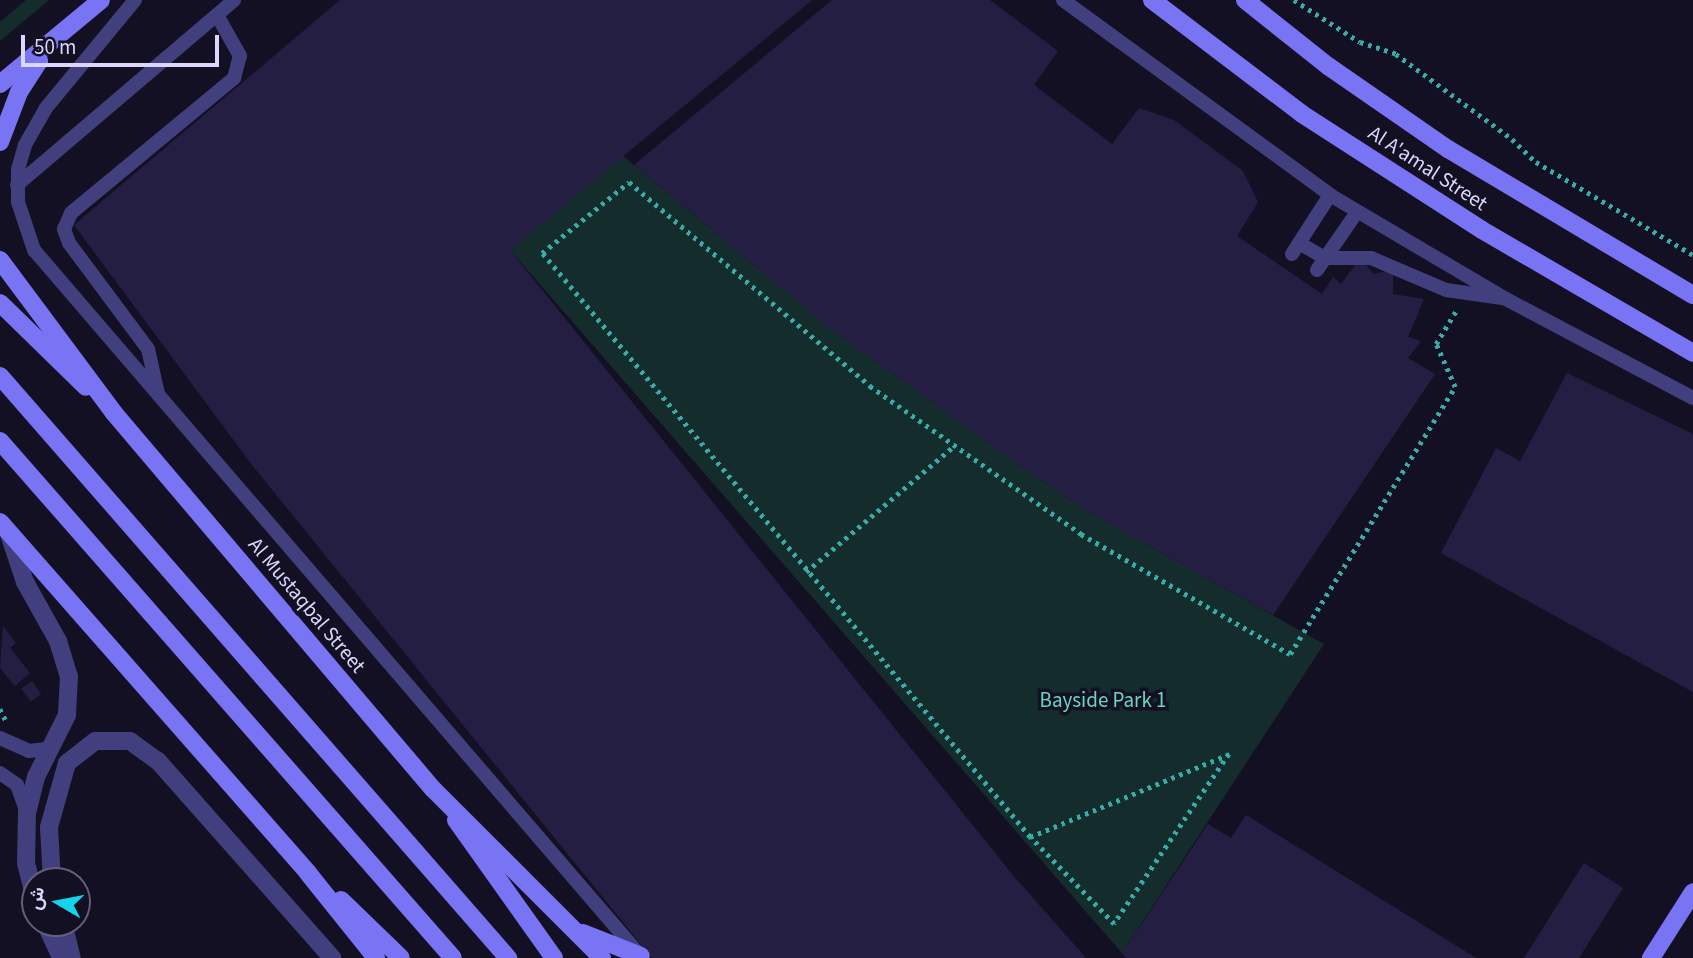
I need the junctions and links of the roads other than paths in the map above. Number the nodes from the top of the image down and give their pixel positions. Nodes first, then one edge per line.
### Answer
1 (101, 0) edge
2 (135, 0) edge
3 (234, 0) edge
4 (1063, 0) edge
5 (1152, 0) edge
6 (1245, 0) edge
7 (217, 15) junction
8 (56, 40) junction
9 (0, 84) edge
10 (0, 142) edge
11 (17, 185) junction
12 (1330, 195) junction
13 (1357, 212) junction
14 (0, 260) edge
15 (1321, 265) junction
16 (1693, 295) edge
17 (1506, 299) junction
18 (0, 303) edge
19 (1693, 353) edge
20 (0, 376) edge
21 (158, 394) junction
22 (1693, 398) edge
23 (114, 413) junction
24 (0, 441) edge
25 (4, 526) edge
26 (6, 733) edge
27 (52, 748) junction
28 (0, 773) edge
29 (433, 789) junction
30 (27, 812) junction
31 (27, 867) edge
32 (52, 867) edge
33 (309, 873) junction
34 (1691, 899) edge
35 (577, 930) junction
36 (51, 937) edge
37 (67, 937) edge
38 (642, 957) edge
39 (61, 958) edge
40 (72, 958) edge
41 (332, 958) edge
42 (376, 958) edge
43 (401, 958) edge
44 (453, 958) edge
45 (508, 958) edge
46 (554, 958) edge
47 (603, 958) edge
48 (1651, 958) edge

1 - 8 street
2 - 11 lane
3 - 7 lane
4 - 12 lane
5 - 19 street, Al A'amal Street
6 - 16 street, Al A'amal Street
7 - 11 lane
7 - 21 lane
8 - 9 street
8 - 10 street
11 - 21 lane
12 - 13 lane
12 - 15 lane
13 - 15 lane
13 - 17 lane
14 - 23 street, Al Mustaqbal Street
15 - 17 lane
17 - 22 lane
18 - 23 street
20 - 45 street
21 - 38 lane
23 - 29 street, Al Mustaqbal Street
24 - 44 street
25 - 27 street
25 - 33 street
26 - 27 lane
27 - 30 street
28 - 30 lane
29 - 35 street, Al Mustaqbal Street
29 - 46 street
30 - 31 street
32 - 41 street
33 - 42 street
33 - 43 street
34 - 48 street
35 - 38 street
35 - 47 street, Al Mustaqbal Street
36 - 39 street
37 - 40 street

